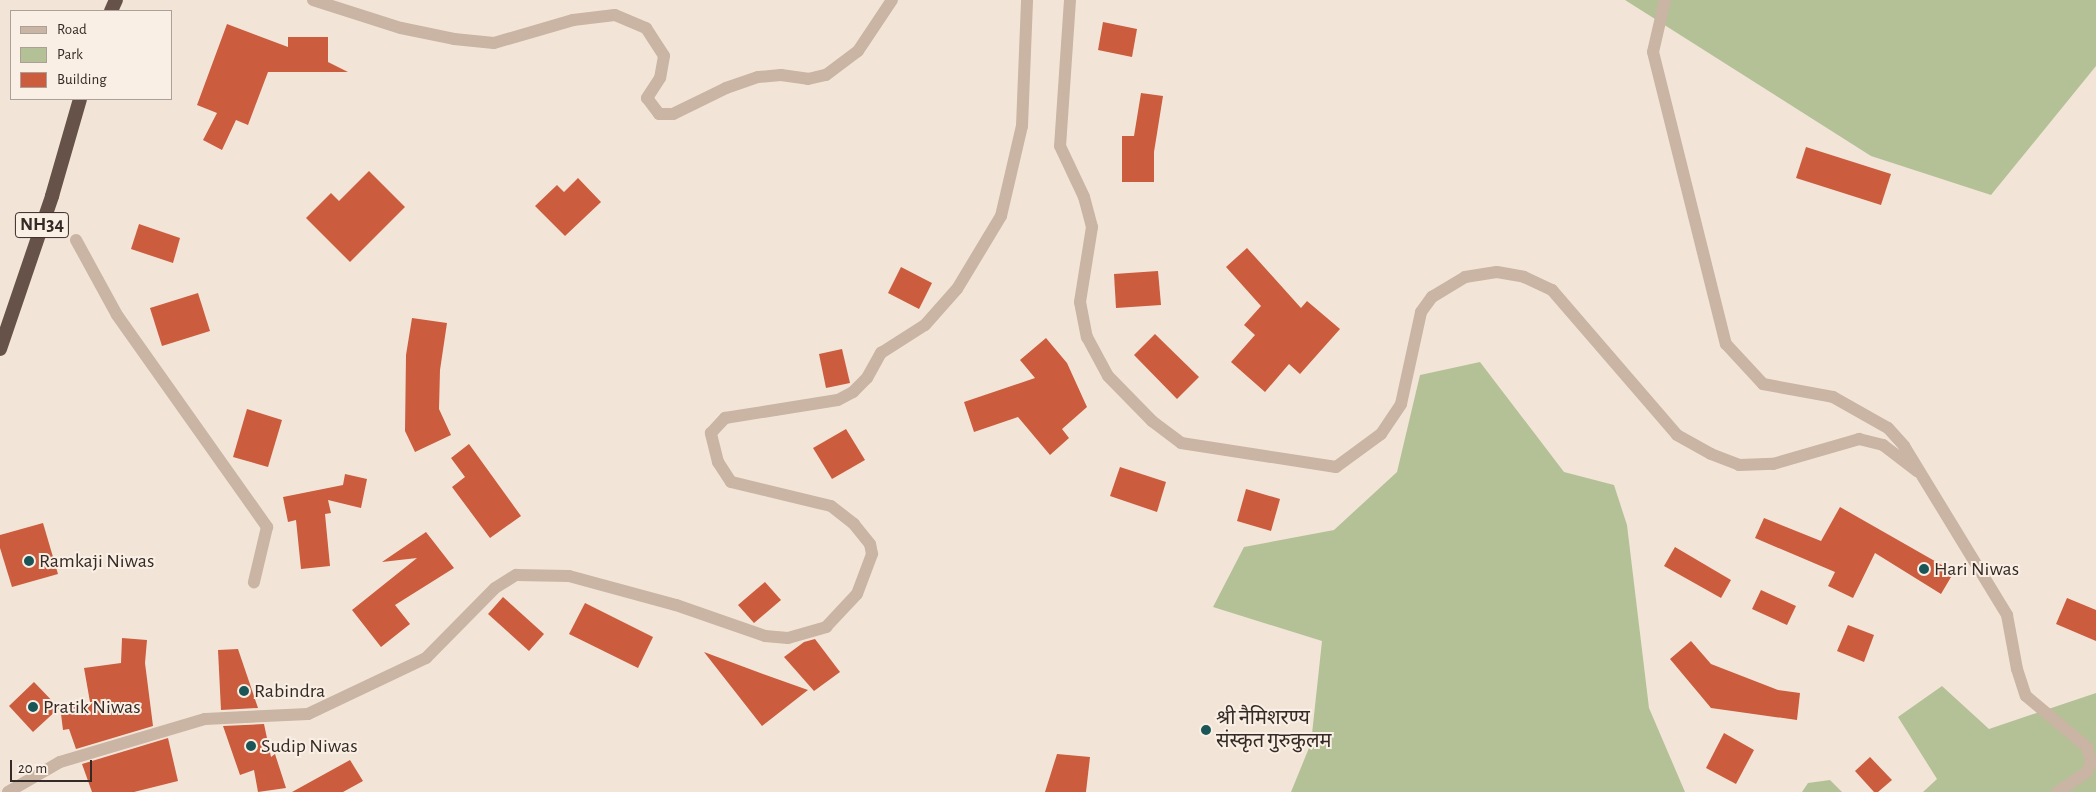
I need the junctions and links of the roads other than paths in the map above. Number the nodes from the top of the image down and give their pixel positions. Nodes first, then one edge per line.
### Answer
1 (313, 0) edge
2 (892, 0) edge
3 (1027, 0) edge
4 (1070, 0) edge
5 (1665, 0) edge
6 (80, 100) edge
7 (76, 240) dead end
8 (0, 349) edge
9 (1917, 471) junction
10 (254, 582) dead end
11 (8, 792) edge
12 (2057, 792) edge

1 - 2 street
3 - 11 street
4 - 9 street
5 - 9 street
6 - 8 highway, NH34
7 - 10 street
9 - 12 street

